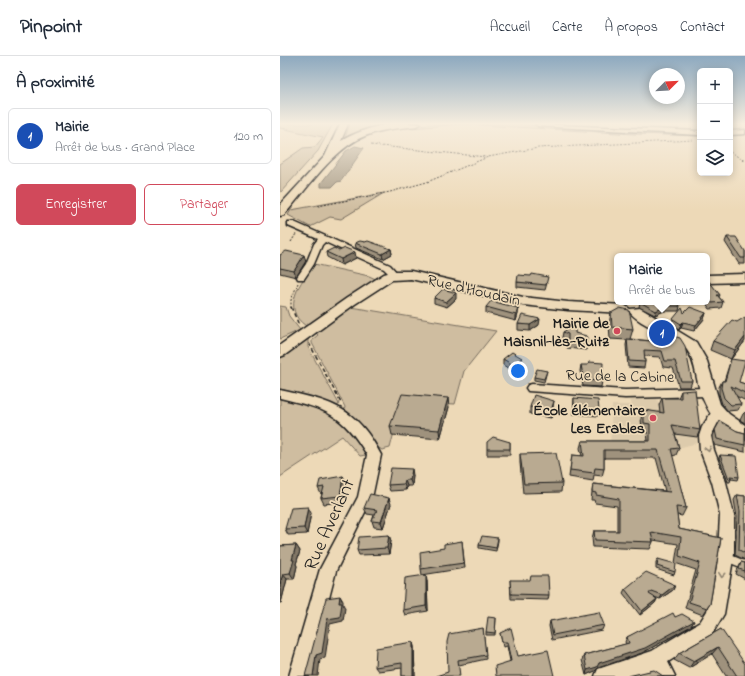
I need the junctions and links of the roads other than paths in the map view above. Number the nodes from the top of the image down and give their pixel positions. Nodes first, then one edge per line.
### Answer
1 (321, 153) edge
2 (331, 153) edge
3 (333, 153) edge
4 (329, 157) junction
5 (280, 200) edge
6 (280, 212) edge
7 (291, 224) dead end
8 (323, 239) junction
9 (396, 275) junction
10 (301, 277) road end
11 (745, 278) edge
12 (710, 279) edge
13 (630, 307) edge
14 (306, 332) junction
15 (280, 342) edge
16 (280, 352) edge
17 (532, 388) dead end
18 (707, 392) junction
19 (280, 394) edge
20 (717, 413) junction
21 (745, 433) edge
22 (724, 556) junction
23 (745, 565) edge
24 (657, 659) junction
25 (299, 676) edge
26 (605, 676) edge
27 (665, 676) edge

1 - 5 highway
2 - 4 highway
3 - 4 highway
4 - 6 highway
7 - 8 street, Rue d'Houdain
8 - 9 street, Rue d'Houdain
8 - 10 street
9 - 13 street, Rue d'Houdain
9 - 14 street, Rue d'Houdain
11 - 12 street
13 - 18 street
14 - 15 street, Rue d'Houdain
14 - 16 street, Rue d'Houdain
17 - 18 street, Rue de la Cabine
18 - 20 street
19 - 25 street, Rue Averlant
20 - 21 street
20 -> 22 street
22 - 23 lane
22 -> 24 street
24 - 26 street
24 - 27 street

